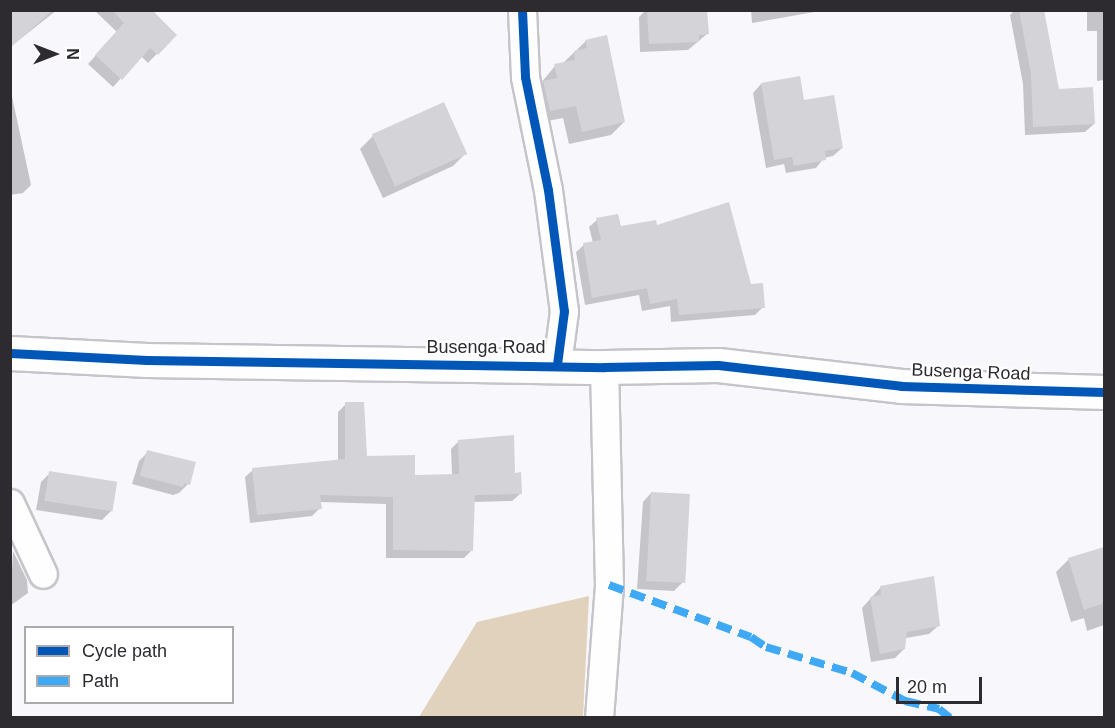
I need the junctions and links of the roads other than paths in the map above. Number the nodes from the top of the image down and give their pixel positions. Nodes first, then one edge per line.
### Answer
1 (522, 10) edge
2 (10, 353) edge
3 (557, 364) junction
4 (604, 367) junction
5 (1104, 392) edge
6 (10, 502) edge
7 (43, 574) dead end
8 (599, 717) edge

1 - 3 street
2 - 3 street, Busenga Road
3 - 4 street, Busenga Road
4 - 5 street, Busenga Road
4 - 8 street
6 - 7 street

